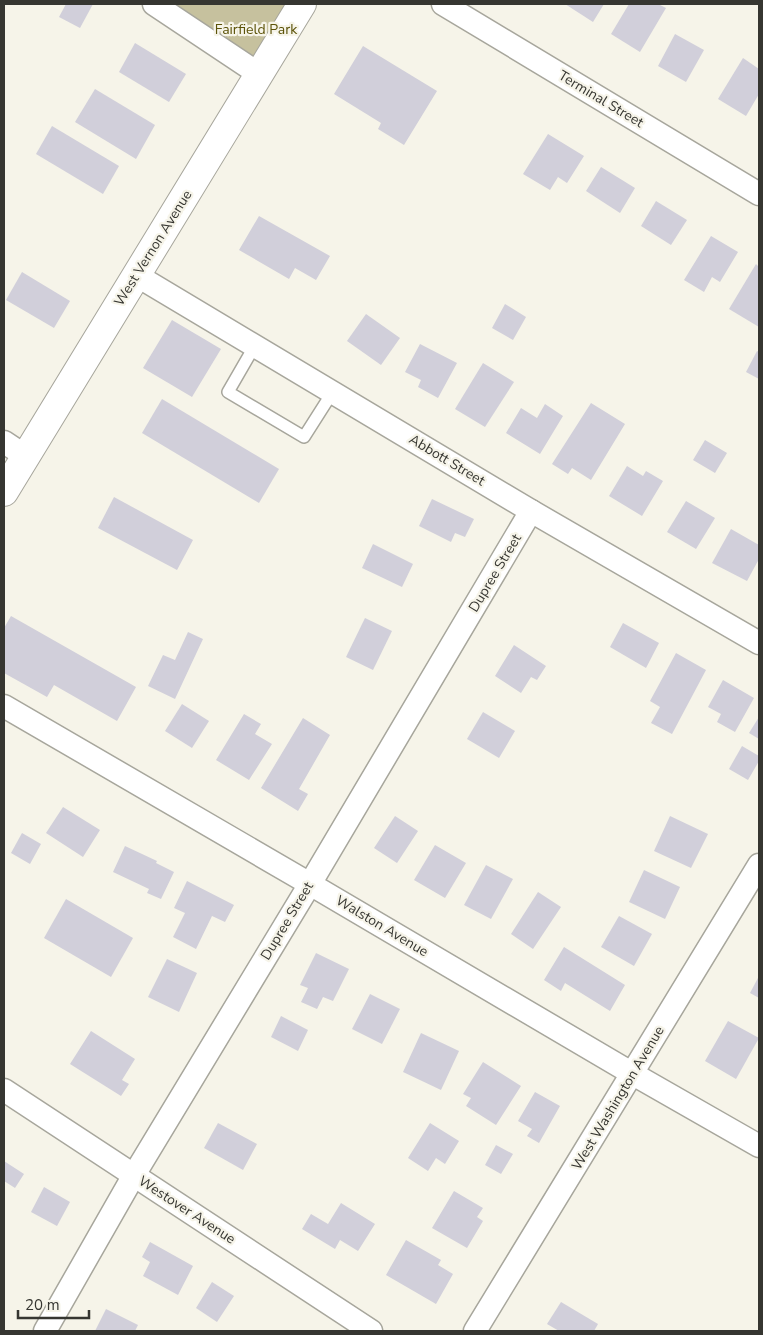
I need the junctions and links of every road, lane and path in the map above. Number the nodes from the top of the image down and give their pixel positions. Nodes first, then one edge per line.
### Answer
1 (154, 4) edge
2 (302, 4) edge
3 (443, 4) edge
4 (259, 74) junction
5 (759, 194) edge
6 (136, 275) junction
7 (254, 347) junction
8 (332, 392) junction
9 (14, 449) edge
10 (4, 492) edge
11 (531, 511) junction
12 (759, 643) edge
13 (4, 706) edge
14 (759, 865) edge
15 (310, 884) junction
16 (633, 1074) junction
17 (4, 1090) edge
18 (759, 1146) edge
19 (134, 1175) junction
20 (45, 1331) edge
21 (371, 1331) edge
22 (475, 1331) edge

1 - 4 street
2 - 4 main road, West Vernon Avenue
3 - 5 street, Terminal Street
4 - 6 main road, West Vernon Avenue
6 - 7 street, Abbott Street
6 - 9 main road, West Vernon Avenue
7 - 8 street, Abbott Street
7 - 8 lane
8 - 11 street, Abbott Street
9 - 10 main road, West Vernon Avenue
11 - 12 street, Abbott Street
11 - 15 street, Dupree Street
13 - 15 street, Walston Avenue
14 - 16 street, West Washington Avenue
15 - 16 street, Walston Avenue
15 - 19 street, Dupree Street
16 - 18 street, Walston Avenue
16 - 22 street, West Washington Avenue
17 - 19 street, Westover Avenue
19 - 20 street, Dupree Street
19 - 21 street, Westover Avenue

